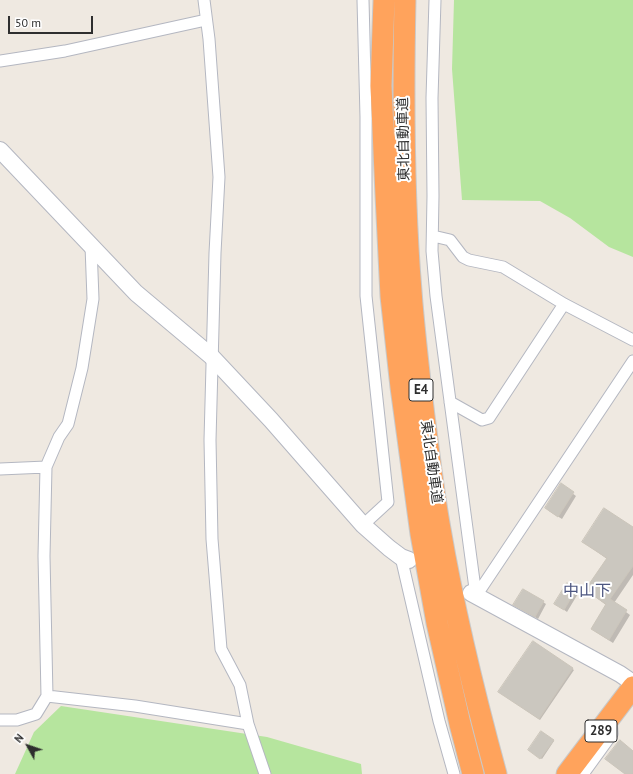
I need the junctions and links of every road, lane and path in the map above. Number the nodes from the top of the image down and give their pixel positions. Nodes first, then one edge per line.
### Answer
1 (204, 0) edge
2 (363, 0) edge
3 (384, 0) edge
4 (405, 0) edge
5 (435, 0) edge
6 (206, 20) junction
7 (0, 61) edge
8 (0, 150) edge
9 (433, 236) junction
10 (91, 246) junction
11 (564, 304) junction
12 (633, 340) edge
13 (211, 356) junction
14 (633, 360) edge
15 (450, 402) junction
16 (46, 467) junction
17 (0, 469) edge
18 (363, 525) junction
19 (405, 559) joint
20 (474, 595) junction
21 (633, 683) edge
22 (633, 687) edge
23 (47, 696) junction
24 (611, 717) junction
25 (0, 720) edge
26 (248, 724) junction
27 (265, 774) edge
28 (454, 774) edge
29 (473, 774) edge
30 (496, 774) edge
31 (567, 774) edge
32 (583, 774) edge

1 - 6 street
2 - 18 street
3 - 29 highway, 東北自動車道 / E4
4 - 30 highway, 東北自動車道 / E4
5 - 9 street
6 - 7 street
6 - 13 street
8 - 10 street
9 - 11 street
9 - 15 street
10 - 13 street
10 - 16 street
11 - 12 street
11 - 15 street
13 - 18 street
13 - 26 street
14 - 20 street
15 - 20 street
16 - 17 street
16 - 23 street
18 - 19 street
19 - 28 street
20 - 21 street
22 - 24 highway, 289
23 - 25 street
23 - 26 street
24 - 31 highway, 289
24 - 32 street
26 - 27 street

